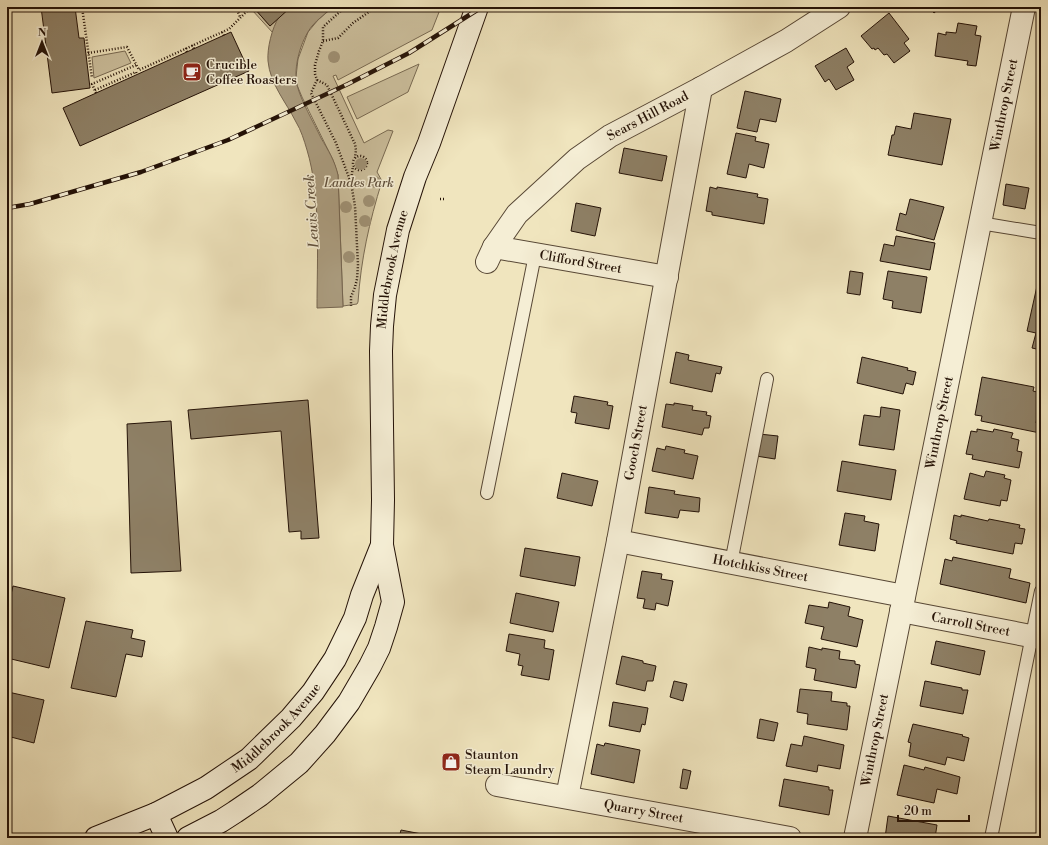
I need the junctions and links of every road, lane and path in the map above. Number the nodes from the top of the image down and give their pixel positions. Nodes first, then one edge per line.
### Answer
1 (82, 7) edge
2 (236, 7) edge
3 (251, 7) edge
4 (345, 7) edge
5 (376, 7) edge
6 (477, 7) edge
7 (839, 7) edge
8 (1024, 7) edge
9 (75, 9) dead end
10 (240, 17) junction
11 (222, 32) junction
12 (224, 36) dead end
13 (324, 41) junction
14 (192, 45) junction
15 (186, 48) junction
16 (194, 49) dead end
17 (187, 52) dead end
18 (88, 53) junction
19 (166, 57) junction
20 (167, 61) dead end
21 (136, 65) junction
22 (144, 67) junction
23 (146, 71) dead end
24 (137, 75) dead end
25 (90, 76) dead end
26 (317, 80) junction
27 (701, 88) junction
28 (355, 158) junction
29 (353, 165) junction
30 (351, 183) junction
31 (980, 223) junction
32 (1041, 233) edge
33 (490, 254) joint
34 (535, 255) junction
35 (667, 277) junction
36 (351, 306) dead end
37 (767, 379) dead end
38 (487, 494) dead end
39 (618, 541) junction
40 (382, 545) junction
41 (731, 562) junction
42 (1041, 591) edge
43 (903, 603) junction
44 (1036, 638) edge
45 (497, 784) dead end
46 (567, 797) junction
47 (156, 814) junction
48 (96, 838) edge
49 (166, 838) edge
50 (188, 838) edge
51 (790, 838) edge
52 (855, 838) edge
53 (991, 838) edge

1 - 9 path
1 - 18 path
2 - 10 path
3 - 10 path
4 - 13 path
5 - 13 path
6 - 40 street, Middlebrook Avenue
7 - 27 street, Sears Hill Road
8 - 31 street, Winthrop Street
10 - 11 path
11 - 12 path
11 - 14 path
13 - 26 path
14 - 15 path
14 - 16 path
15 - 17 path
15 - 19 path
18 - 21 path
18 - 25 path
19 - 20 path
19 - 22 path
21 - 22 path
21 - 24 path
22 - 23 path
26 - 28 path
26 - 30 path
27 - 33 street, Sears Hill Road
27 - 35 street, Gooch Street
28 - 29 path
28 - 29 path
29 - 30 path
30 - 36 path
31 - 32 lane
31 - 43 street, Winthrop Street
33 - 34 street, Clifford Street
34 - 35 street, Clifford Street
34 - 38 lane
35 - 39 street, Gooch Street
37 - 41 lane
39 - 41 street, Hotchkiss Street
39 - 46 street, Gooch Street
40 - 47 street, Middlebrook Avenue
40 - 50 street, Middlebrook Avenue
41 - 43 street, Hotchkiss Street
42 - 44 lane
43 - 44 street, Carroll Street
43 - 52 street, Winthrop Street
44 - 53 lane
45 - 46 street, Quarry Street
46 - 51 street, Quarry Street
47 - 48 street, Middlebrook Avenue
47 - 49 street

